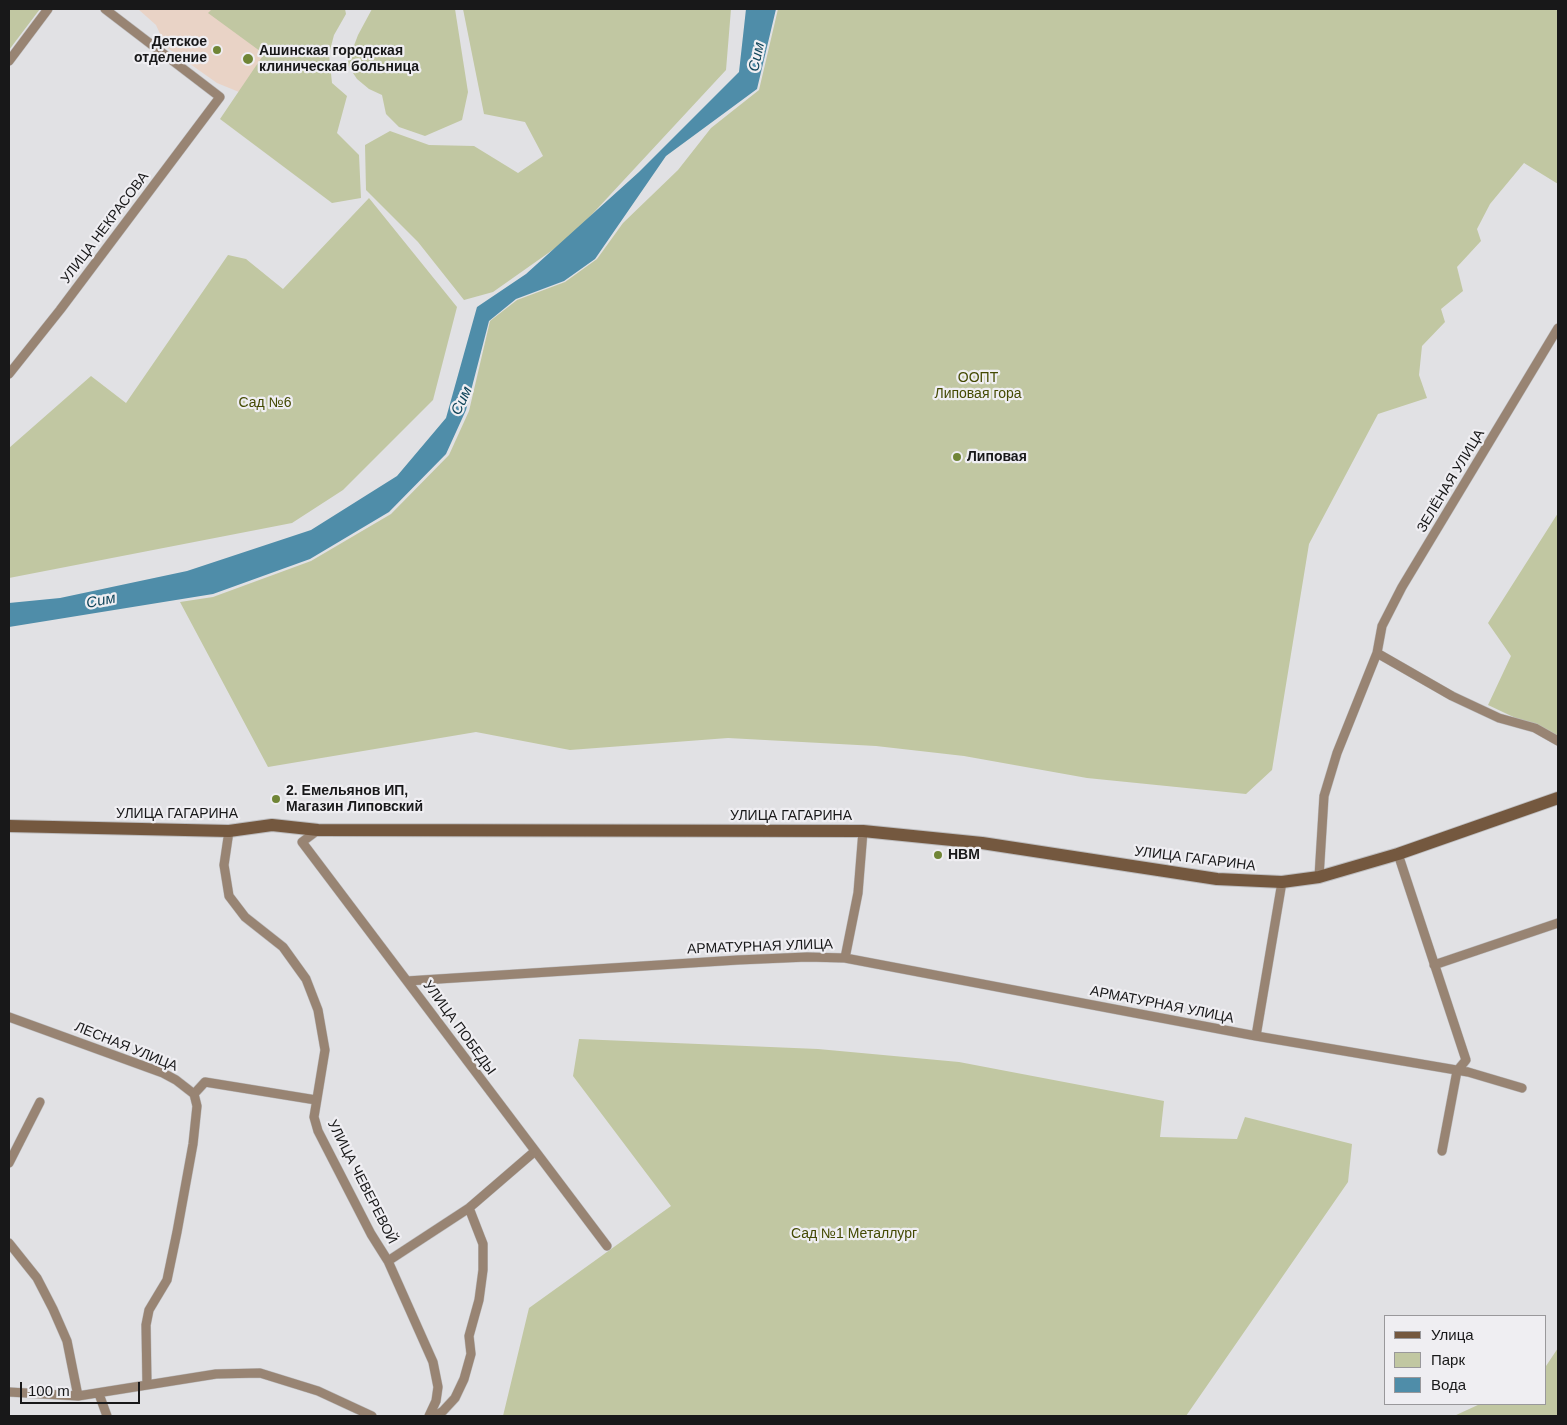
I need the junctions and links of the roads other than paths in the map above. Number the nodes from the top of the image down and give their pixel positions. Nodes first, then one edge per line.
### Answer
1 (48, 9) edge
2 (106, 9) edge
3 (9, 61) edge
4 (1558, 328) edge
5 (9, 374) edge
6 (1376, 653) junction
7 (1558, 741) edge
8 (1558, 798) edge
9 (9, 826) edge
10 (318, 830) junction
11 (229, 831) junction
12 (863, 831) junction
13 (1398, 854) junction
14 (1319, 878) junction
15 (1282, 882) junction
16 (1558, 923) edge
17 (844, 958) junction
18 (1434, 965) junction
19 (407, 981) junction
20 (9, 1017) edge
21 (1256, 1036) junction
22 (1457, 1071) junction
23 (1522, 1088) dead end
24 (194, 1094) junction
25 (316, 1100) junction
26 (40, 1102) dead end
27 (1442, 1151) dead end
28 (534, 1152) junction
29 (9, 1162) edge
30 (469, 1208) junction
31 (9, 1244) edge
32 (607, 1246) dead end
33 (388, 1261) junction
34 (147, 1385) junction
35 (9, 1392) edge
36 (99, 1394) junction
37 (78, 1396) junction
38 (107, 1416) edge
39 (372, 1416) edge
40 (429, 1416) edge
41 (435, 1416) edge

1 - 3 street
2 - 5 street, УЛИЦА НЕКРАСОВА
4 - 6 street, ЗЕЛЁНАЯ УЛИЦА
6 - 7 street
6 - 14 street, ЗЕЛЁНАЯ УЛИЦА
8 - 13 street, УЛИЦА ГАГАРИНА
9 - 11 street, УЛИЦА ГАГАРИНА
10 - 11 street, УЛИЦА ГАГАРИНА
10 - 12 street, УЛИЦА ГАГАРИНА
10 - 19 street, УЛИЦА ПОБЕДЫ
11 - 25 street, УЛИЦА ЧЕВЕРЕВОЙ
12 - 15 street, УЛИЦА ГАГАРИНА
12 - 17 street
13 - 14 street, УЛИЦА ГАГАРИНА
13 - 18 street
14 - 15 street, УЛИЦА ГАГАРИНА
15 - 21 street
16 - 18 street
17 - 19 street, АРМАТУРНАЯ УЛИЦА
17 - 21 street, АРМАТУРНАЯ УЛИЦА
18 - 22 street
19 - 28 street, УЛИЦА ПОБЕДЫ
20 - 24 street, ЛЕСНАЯ УЛИЦА
21 - 22 street, АРМАТУРНАЯ УЛИЦА
22 - 23 street, АРМАТУРНАЯ УЛИЦА
22 - 27 street
24 - 25 street
24 - 34 street
25 - 33 street, УЛИЦА ЧЕВЕРЕВОЙ
26 - 29 street
28 - 30 street
28 - 32 street, УЛИЦА ПОБЕДЫ
30 - 33 street
30 - 41 street
31 - 37 street
33 - 40 street, УЛИЦА ЧЕВЕРЕВОЙ
34 - 36 street
34 - 39 street
35 - 37 street
36 - 37 street
36 - 38 street

